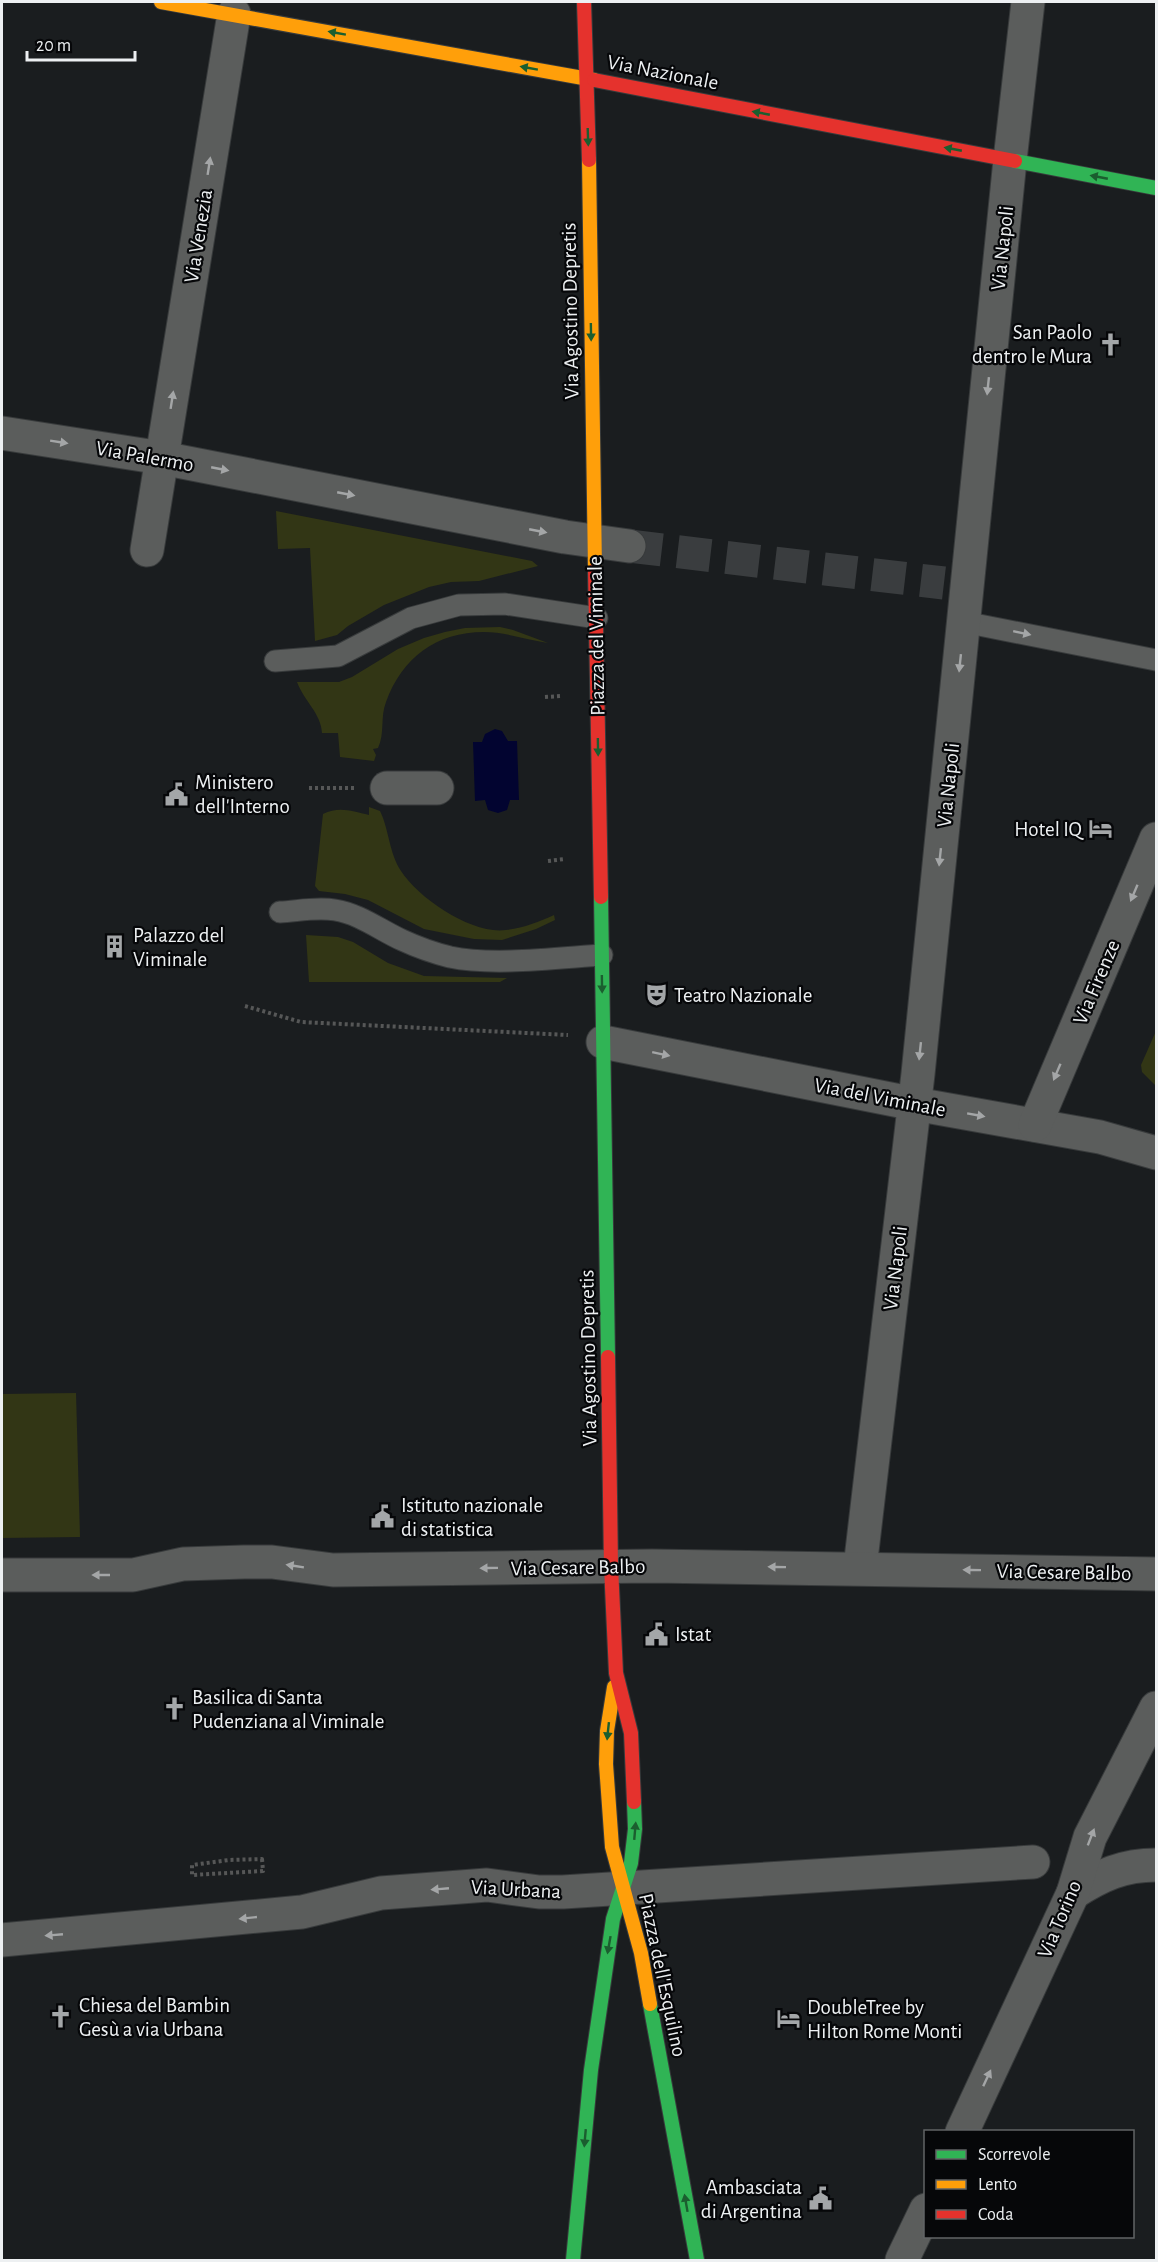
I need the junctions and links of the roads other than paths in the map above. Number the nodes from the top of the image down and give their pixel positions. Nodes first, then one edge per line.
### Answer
1 (161, 2) edge
2 (584, 2) edge
3 (1028, 2) edge
4 (234, 14) junction
5 (587, 79) junction
6 (1010, 160) junction
7 (1156, 188) edge
8 (2, 433) edge
9 (162, 458) junction
10 (289, 483) joint
11 (594, 542) junction
12 (629, 546) tunnel mouth
13 (147, 550) dead end
14 (597, 618) junction
15 (964, 622) junction
16 (1156, 660) edge
17 (275, 661) dead end
18 (387, 788) dead end
19 (437, 788) dead end
20 (1156, 839) edge
21 (280, 912) dead end
22 (602, 955) junction
23 (603, 1042) junction
24 (915, 1104) junction
25 (1035, 1125) junction
26 (1156, 1154) edge
27 (611, 1566) junction
28 (860, 1568) junction
29 (1156, 1574) edge
30 (2, 1575) edge
31 (616, 1674) junction
32 (1156, 1708) edge
33 (1033, 1862) dead end
34 (1156, 1866) edge
35 (624, 1888) junction
36 (1073, 1893) junction
37 (2, 1940) edge
38 (963, 2130) edge
39 (924, 2214) edge
40 (573, 2260) edge
41 (697, 2260) edge
42 (902, 2260) edge

1 - 4 street, Via Nazionale
2 - 5 street, Via Agostino Depretis
3 - 6 street, Via Napoli
5 -> 4 street, Via Nazionale
9 -> 4 street, Via Venezia
6 -> 5 street, Via Nazionale
5 -> 11 street, Via Agostino Depretis
7 -> 6 street, Via Nazionale
6 -> 15 street, Via Napoli
8 -> 9 street, Via Palermo
9 -> 10 street, Via Palermo
9 - 13 street, Via Venezia
10 -> 11 street, Piazza del Viminale
11 - 12 street
11 - 14 street, Piazza del Viminale
14 - 17 lane
14 -> 22 street, Piazza del Viminale
15 -> 16 lane
15 -> 24 street, Via Napoli
18 - 19 street
20 -> 25 street, Via Firenze
21 - 22 lane
22 -> 23 street, Piazza del Viminale
23 -> 24 street, Via del Viminale
23 - 27 street, Via Agostino Depretis
24 -> 25 street, Via del Viminale
24 - 28 street, Via Napoli
25 - 26 street, Via del Viminale
28 -> 27 street, Via Cesare Balbo
27 -> 30 street, Via Cesare Balbo
27 - 31 street, Via Agostino Depretis
29 -> 28 street, Via Cesare Balbo
31 -> 35 street, Via Agostino Depretis
35 -> 31 street, Via Agostino Depretis
36 -> 32 street, Via Torino
33 - 35 street, Via Urbana
34 - 36 street
35 -> 37 street, Via Urbana
35 -> 40 street, Piazza dell'Esquilino
41 -> 35 street, Piazza dell'Esquilino
38 -> 36 street, Via Torino
39 - 42 street

